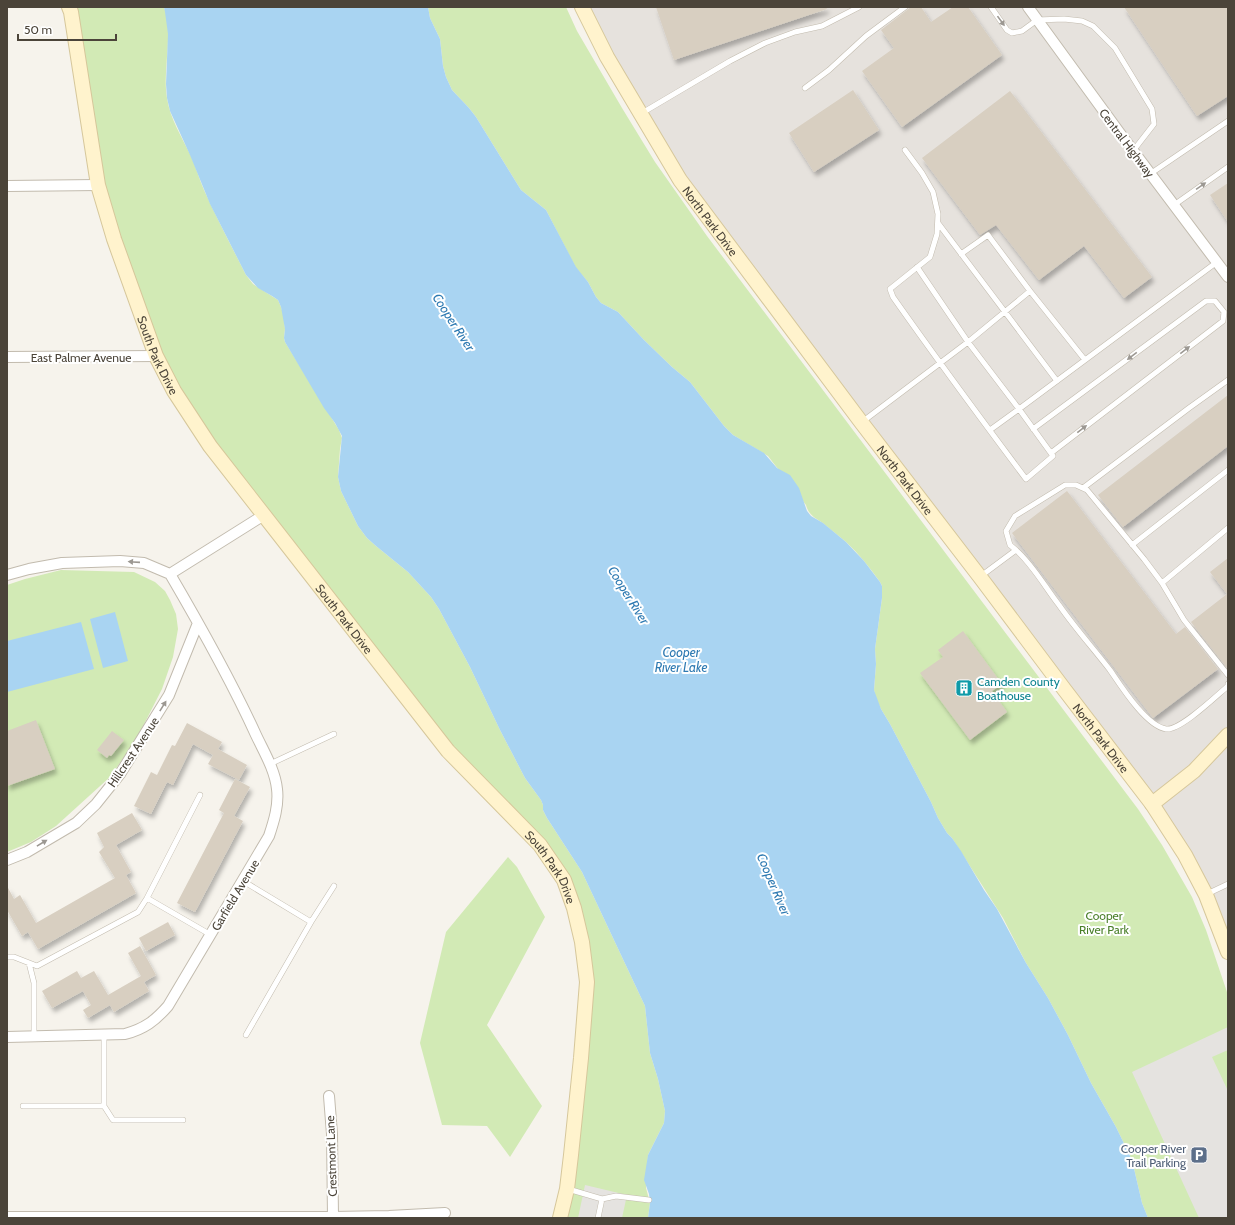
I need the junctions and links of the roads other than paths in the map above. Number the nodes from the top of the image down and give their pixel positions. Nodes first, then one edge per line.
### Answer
1 (69, 7) edge
2 (582, 7) edge
3 (859, 7) edge
4 (906, 7) edge
5 (991, 7) edge
6 (1028, 7) edge
7 (1037, 20) junction
8 (805, 88) dead end
9 (640, 114) junction
10 (1228, 121) edge
11 (905, 150) dead end
12 (1133, 151) junction
13 (1228, 167) edge
14 (1150, 174) junction
15 (98, 185) junction
16 (7, 186) edge
17 (1174, 205) junction
18 (938, 224) junction
19 (961, 254) junction
20 (1217, 262) junction
21 (917, 267) junction
22 (1228, 277) edge
23 (1030, 291) junction
24 (1005, 312) junction
25 (968, 342) junction
26 (156, 356) junction
27 (7, 357) edge
28 (1085, 360) junction
29 (940, 363) junction
30 (1228, 380) edge
31 (1057, 381) junction
32 (1019, 409) junction
33 (861, 422) junction
34 (1034, 429) junction
35 (990, 430) junction
36 (1051, 453) junction
37 (1228, 470) edge
38 (1083, 488) junction
39 (264, 515) junction
40 (1228, 528) edge
41 (1132, 545) junction
42 (1016, 550) junction
43 (170, 574) junction
44 (7, 575) edge
45 (980, 577) junction
46 (1162, 584) junction
47 (198, 623) junction
48 (1228, 675) edge
49 (1228, 684) edge
50 (334, 734) dead end
51 (1228, 735) edge
52 (270, 764) junction
53 (200, 795) dead end
54 (1152, 804) junction
55 (7, 860) edge
56 (243, 881) junction
57 (1228, 884) edge
58 (334, 886) dead end
59 (1206, 895) junction
60 (147, 898) junction
61 (311, 922) junction
62 (211, 935) junction
63 (1228, 952) edge
64 (7, 957) edge
65 (29, 963) junction
66 (104, 1035) junction
67 (246, 1035) dead end
68 (34, 1036) junction
69 (7, 1037) edge
70 (329, 1096) dead end
71 (23, 1106) dead end
72 (104, 1106) junction
73 (183, 1120) dead end
74 (567, 1189) junction
75 (602, 1199) junction
76 (649, 1200) dead end
77 (445, 1213) dead end
78 (7, 1217) edge
79 (315, 1217) edge
80 (333, 1217) junction
81 (560, 1218) edge
82 (598, 1218) edge

1 - 15 street, South Park Drive
2 - 9 street, North Park Drive
3 - 9 lane
4 - 8 lane
5 -> 7 lane
6 - 7 street, Central Highway
7 - 12 street, Central Highway
7 - 12 lane
9 - 33 street, North Park Drive
10 - 14 lane
11 - 18 lane
12 - 14 street, Central Highway
17 -> 13 lane
14 - 17 street, Central Highway
15 - 16 street
15 - 26 street, South Park Drive
17 - 20 street, Central Highway
18 - 19 lane
18 - 21 lane
19 - 23 lane
19 - 24 lane
20 - 22 street, Central Highway
20 - 28 lane
21 - 25 lane
21 - 29 lane
23 - 24 lane
23 - 28 lane
24 - 25 lane
24 - 31 lane
25 - 29 lane
25 - 32 lane
26 - 27 street, East Palmer Avenue
26 - 39 street, South Park Drive
28 - 31 lane
29 - 33 lane
29 - 35 lane
30 - 38 lane
31 - 32 lane
32 - 34 lane
32 - 35 lane
33 - 45 street, North Park Drive
34 - 36 lane
36 -> 34 lane
35 - 36 lane
37 - 41 lane
38 - 41 lane
38 - 42 lane
39 - 43 street
39 - 74 street, South Park Drive
40 - 46 lane
41 - 46 lane
42 - 45 lane
42 - 49 lane
43 -> 44 street
43 - 47 street, Garfield Avenue
45 - 54 street, North Park Drive
46 - 48 lane
47 - 52 street, Garfield Avenue
55 -> 47 street, Hillcrest Avenue
50 - 52 lane
51 - 54 street
52 - 56 street, Garfield Avenue
53 - 60 lane
54 - 59 street, North Park Drive
56 - 61 lane
56 - 62 street, Garfield Avenue
57 - 59 lane
58 - 61 lane
59 - 63 street, North Park Drive
60 - 62 lane
60 - 65 lane
61 - 67 lane
62 - 66 street, Garfield Avenue
64 - 65 lane
65 - 68 lane
66 - 68 street, Garfield Avenue
66 - 72 lane
68 - 69 street, Garfield Avenue
70 - 80 street, Crestmont Lane
71 - 72 lane
72 - 73 lane
74 - 75 lane
74 - 81 street, South Park Drive
75 - 76 lane
75 - 82 lane
77 - 80 street
78 - 79 street
79 - 80 street

